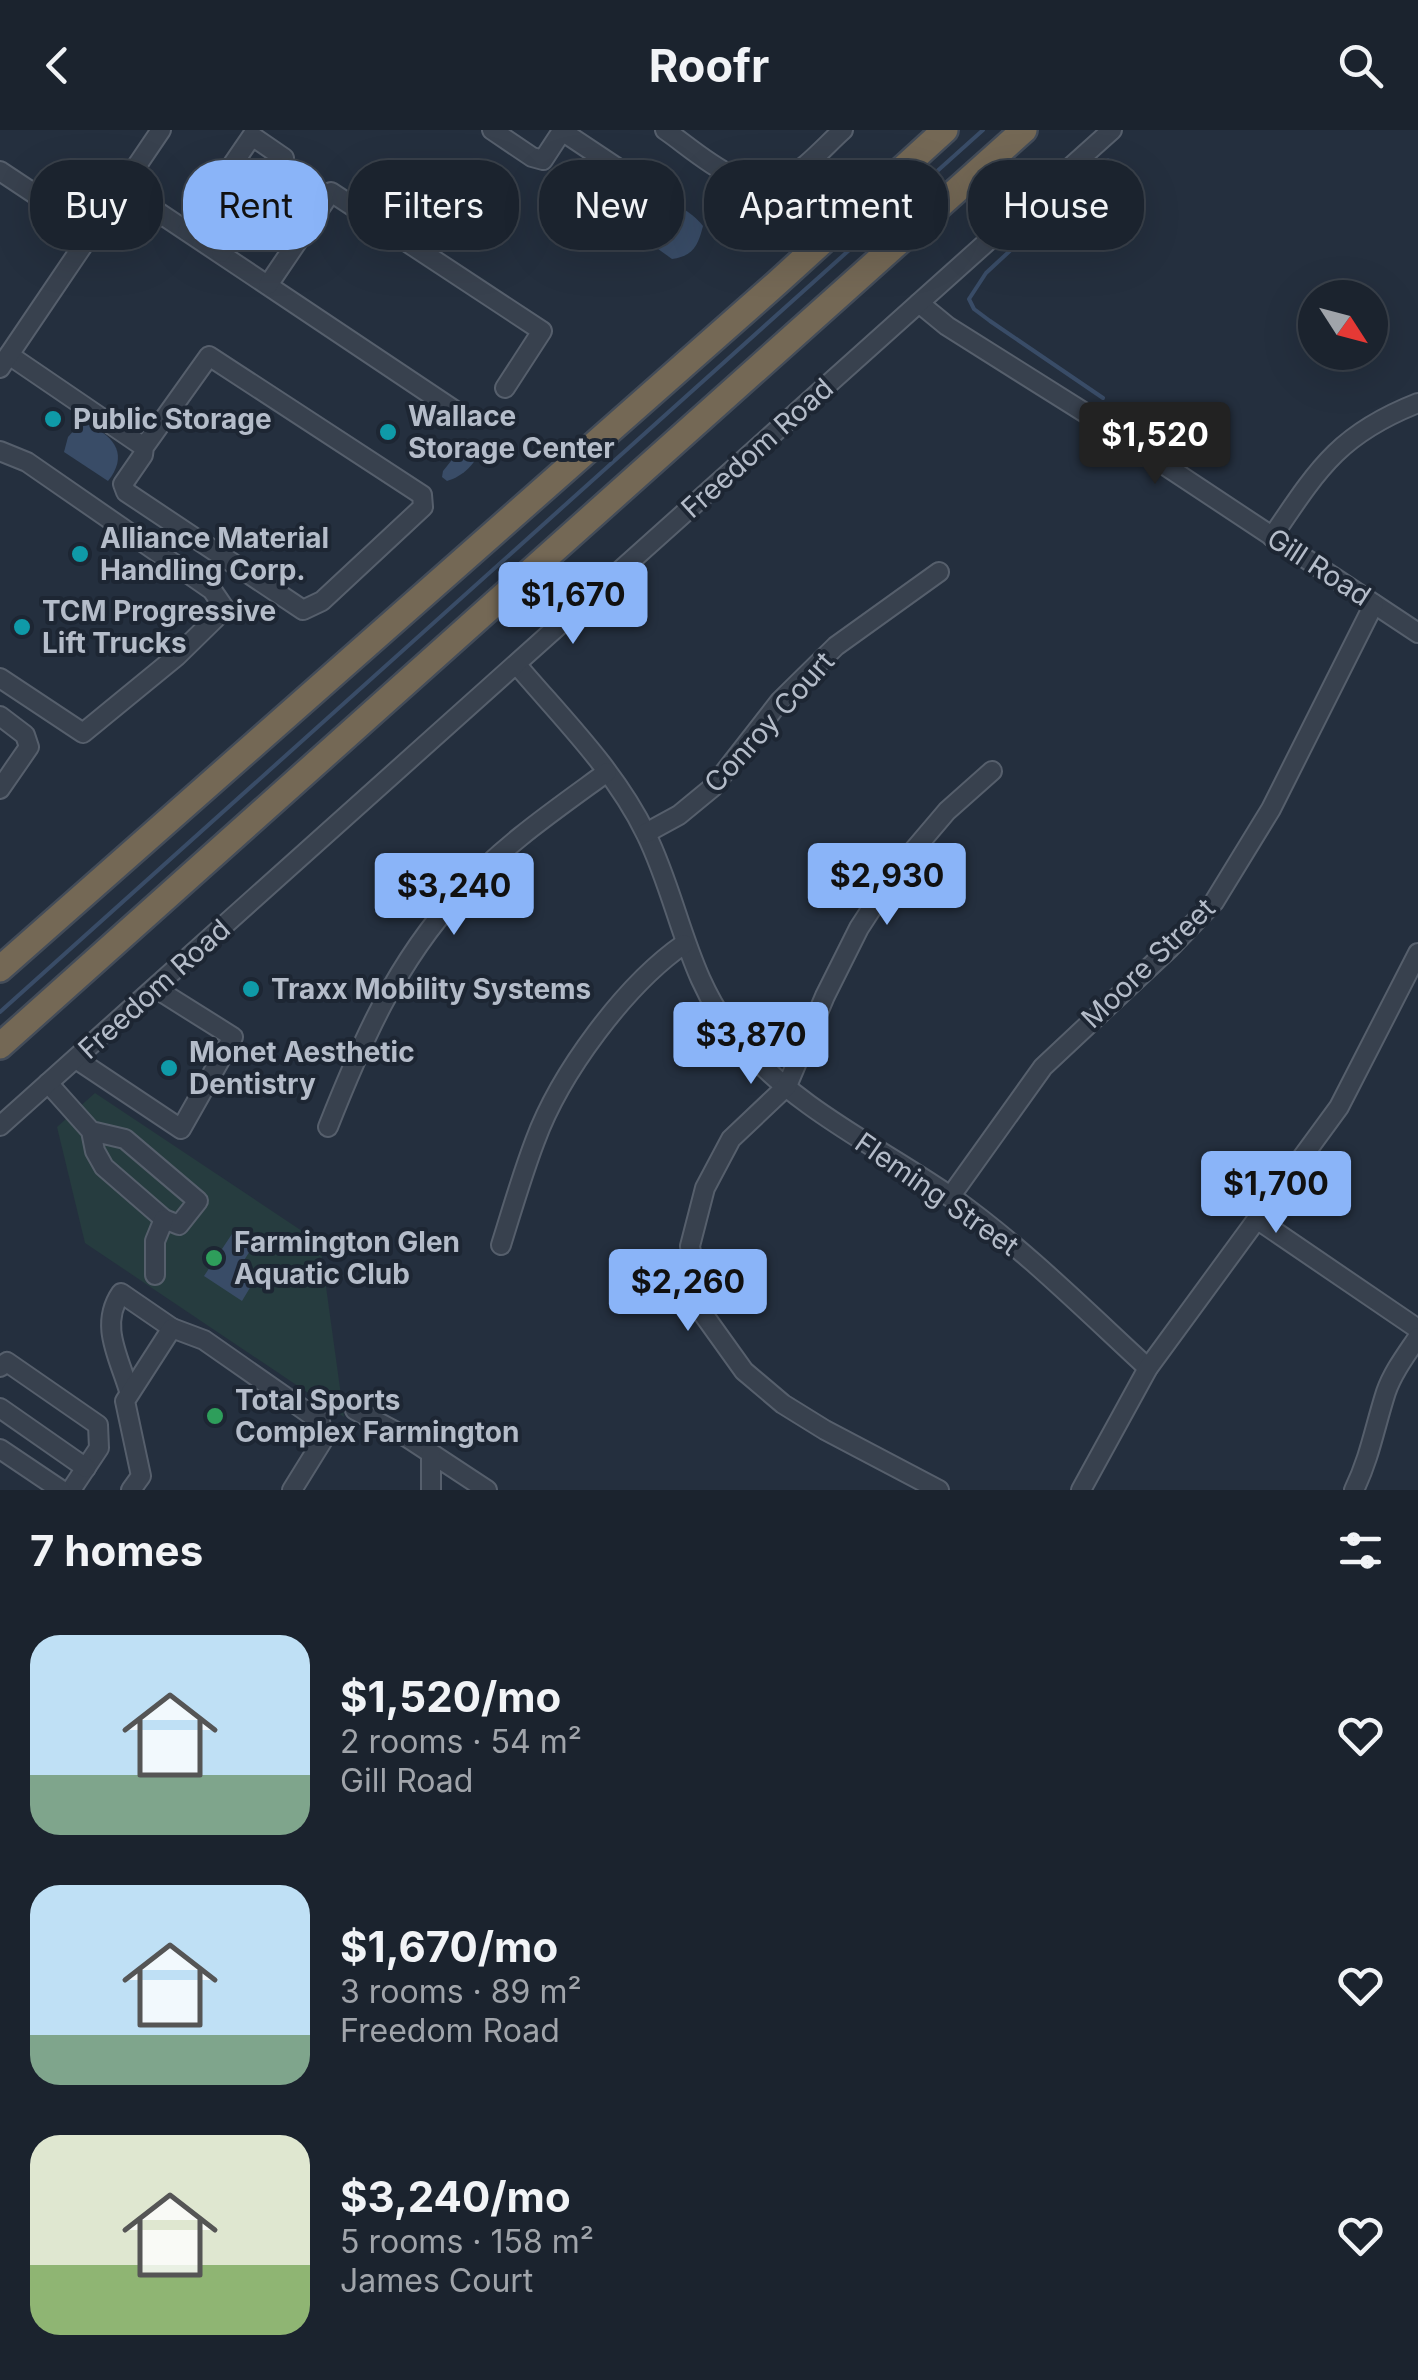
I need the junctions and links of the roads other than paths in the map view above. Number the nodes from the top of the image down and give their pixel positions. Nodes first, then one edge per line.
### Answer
1 (162, 130) edge
2 (492, 130) edge
3 (562, 130) edge
4 (665, 130) edge
5 (843, 130) edge
6 (945, 130) edge
7 (1024, 130) edge
8 (1112, 130) edge
9 (141, 160) edge
10 (236, 160) edge
11 (283, 160) edge
12 (606, 160) edge
13 (0, 171) edge
14 (30, 191) edge
15 (80, 250) edge
16 (215, 250) edge
17 (224, 250) edge
18 (221, 254) junction
19 (268, 285) junction
20 (919, 303) junction
21 (5, 362) edge
22 (504, 388) dead end
23 (1418, 403) edge
24 (463, 416) dead end
25 (144, 446) junction
26 (0, 452) edge
27 (1272, 536) junction
28 (939, 572) dead end
29 (1374, 604) junction
30 (1418, 634) edge
31 (517, 665) junction
32 (0, 678) edge
33 (0, 716) edge
34 (992, 770) dead end
35 (607, 772) junction
36 (0, 789) edge
37 (646, 833) junction
38 (684, 944) junction
39 (1418, 953) edge
40 (0, 970) edge
41 (155, 988) junction
42 (0, 1046) edge
43 (76, 1058) junction
44 (48, 1083) junction
45 (787, 1086) junction
46 (0, 1126) edge
47 (328, 1127) dead end
48 (91, 1132) junction
49 (950, 1196) junction
50 (164, 1219) junction
51 (1258, 1220) junction
52 (501, 1245) dead end
53 (155, 1274) dead end
54 (172, 1328) junction
55 (1418, 1328) edge
56 (1418, 1337) edge
57 (0, 1367) edge
58 (1148, 1368) junction
59 (129, 1392) junction
60 (0, 1408) edge
61 (355, 1410) dead end
62 (0, 1449) edge
63 (431, 1455) junction
64 (86, 1468) junction
65 (61, 1490) edge
66 (71, 1490) edge
67 (132, 1490) edge
68 (292, 1490) edge
69 (432, 1490) edge
70 (487, 1490) edge
71 (939, 1490) edge
72 (1081, 1490) edge
73 (1354, 1490) edge

1 - 9 street
2 - 3 street
3 - 12 street
4 - 5 street
6 - 40 highway
7 - 42 highway
8 - 20 street, Freedom Road
10 - 11 street
13 - 14 street
15 - 21 street
16 - 18 street
17 - 18 street
18 - 19 street
19 - 22 street
19 - 24 street
20 - 27 street, Gill Road
20 - 31 street, Freedom Road
21 - 25 street
23 - 27 street
25 - 25 street
26 - 32 street
27 - 29 street, Gill Road
28 - 37 street, Conroy Court
29 - 30 street, Gill Road
29 - 49 street, Moore Street
31 - 35 street, Fleming Street
31 - 41 street, Freedom Road
33 - 36 street
34 - 45 street
35 - 37 street, Fleming Street
35 - 47 street
37 - 38 street, Fleming Street
38 - 45 street, Fleming Street
38 - 52 street
39 - 51 street
41 - 43 street, Freedom Road
41 - 43 street
43 - 44 street, Freedom Road
44 - 46 street, Freedom Road
44 - 48 street
45 - 49 street, Fleming Street
45 - 71 street
48 - 50 street
48 - 50 street
49 - 58 street, Fleming Street
50 - 53 street
51 - 55 street
51 - 58 street
54 - 59 street
54 - 59 street
54 - 68 street
56 - 73 street
57 - 64 street
58 - 72 street
59 - 67 street
60 - 64 street
61 - 63 street
62 - 65 street
63 - 69 street
63 - 70 street
64 - 66 street

